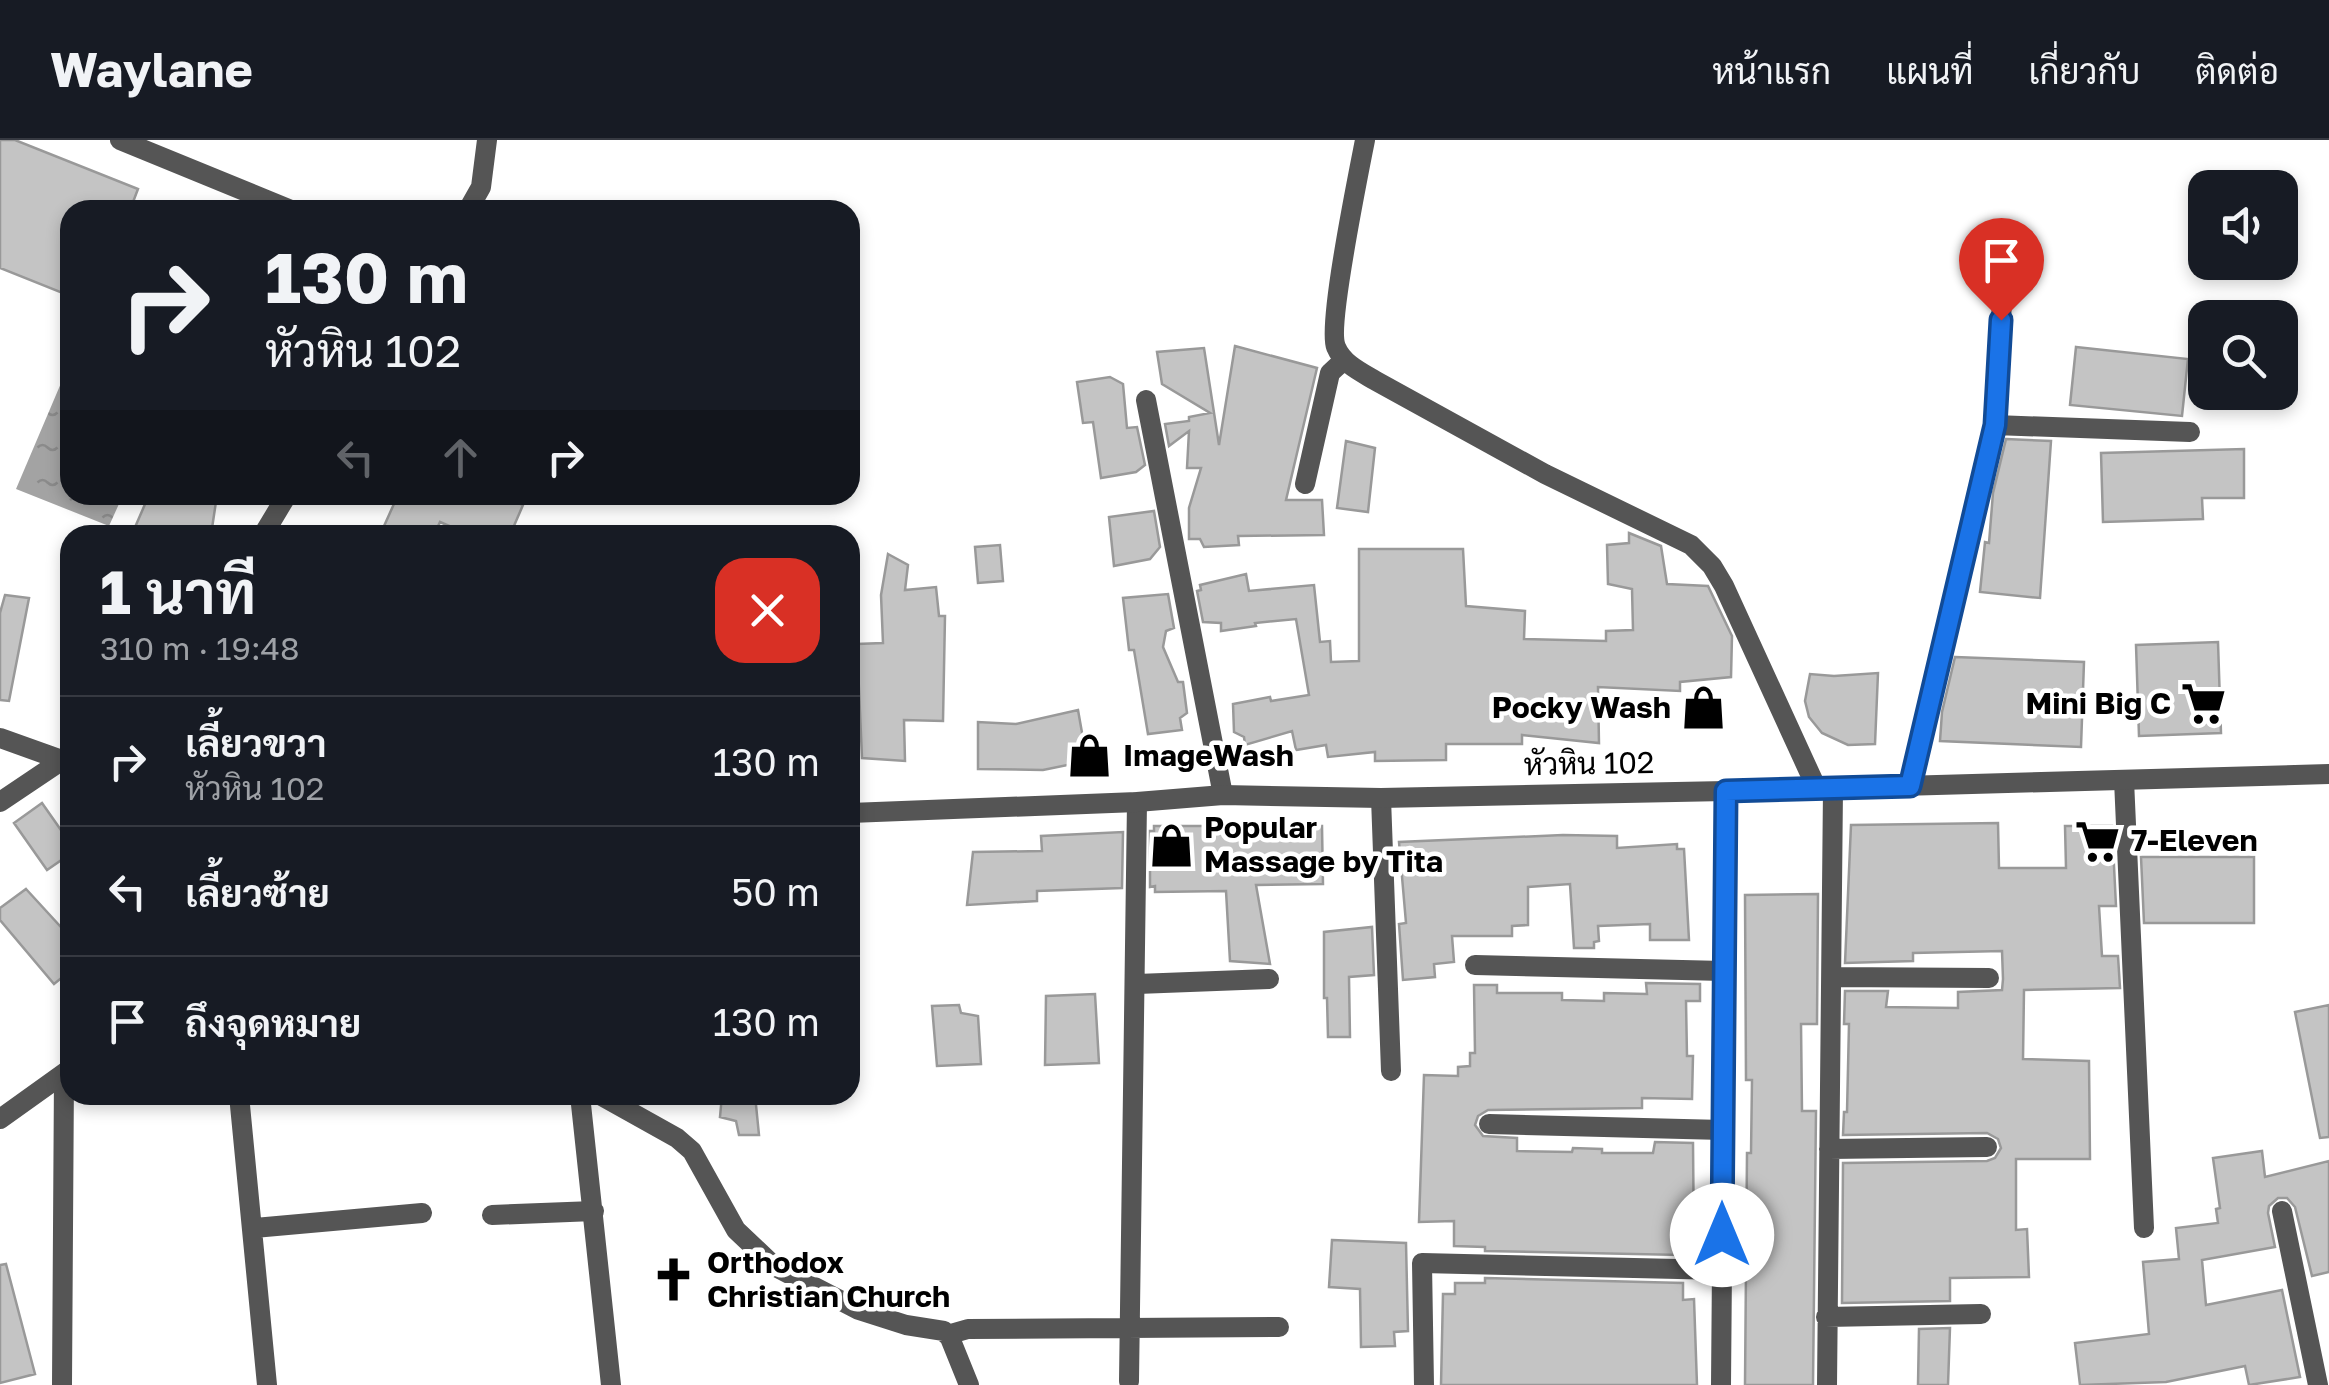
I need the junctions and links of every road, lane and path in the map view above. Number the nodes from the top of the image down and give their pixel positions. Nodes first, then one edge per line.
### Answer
1 (120, 140) edge
2 (487, 140) edge
3 (1365, 140) edge
4 (267, 200) edge
5 (473, 200) edge
6 (2005, 250) dead end
7 (1344, 360) junction
8 (1146, 400) dead end
9 (1995, 425) junction
10 (2190, 432) dead end
11 (1306, 484) dead end
12 (0, 738) edge
13 (60, 756) edge
14 (60, 763) edge
15 (2329, 774) edge
16 (2124, 780) junction
17 (1910, 786) junction
18 (1825, 789) junction
19 (1726, 791) junction
20 (1223, 795) junction
21 (1381, 798) junction
22 (0, 802) edge
23 (1138, 802) junction
24 (860, 814) edge
25 (1475, 965) dead end
26 (1724, 970) junction
27 (1832, 977) junction
28 (1989, 978) dead end
29 (1268, 979) dead end
30 (1137, 984) junction
31 (1391, 1071) dead end
32 (60, 1076) edge
33 (66, 1105) edge
34 (241, 1105) edge
35 (581, 1105) edge
36 (618, 1105) edge
37 (0, 1119) edge
38 (1489, 1124) dead end
39 (1723, 1130) junction
40 (1987, 1147) dead end
41 (1829, 1149) junction
42 (594, 1211) junction
43 (2282, 1211) dead end
44 (422, 1213) dead end
45 (492, 1215) dead end
46 (254, 1228) junction
47 (2144, 1228) dead end
48 (1722, 1270) junction
49 (1981, 1314) dead end
50 (1826, 1318) junction
51 (1130, 1327) junction
52 (1279, 1327) dead end
53 (947, 1335) junction
54 (1129, 1381) dead end
55 (62, 1385) edge
56 (267, 1385) edge
57 (611, 1385) edge
58 (968, 1385) edge
59 (1424, 1385) edge
60 (1721, 1385) edge
61 (1827, 1385) edge
62 (2318, 1385) edge

1 - 4 street
2 - 5 street
3 - 7 street
6 - 9 street
7 - 11 street
7 - 18 street
8 - 20 street
9 - 10 street
9 - 17 street
12 - 13 street
14 - 22 street
15 - 16 street, หัวหิน 102
16 - 17 street, หัวหิน 102
16 - 47 street
17 - 18 street, หัวหิน 102
18 - 19 street, หัวหิน 102
18 - 27 street
19 - 21 street, หัวหิน 102
19 - 26 street
20 - 21 street, หัวหิน 102
20 - 23 street, หัวหิน 102
21 - 31 street
23 - 24 street, หัวหิน 102
23 - 30 street
25 - 26 street
26 - 39 street
27 - 28 street
27 - 41 street
29 - 30 street
30 - 51 street
32 - 37 street
33 - 55 street
34 - 46 street
35 - 42 street
36 - 53 street
38 - 39 street
39 - 48 street
40 - 41 street
41 - 50 street
42 - 45 street
42 - 57 street
43 - 62 street
44 - 46 street
46 - 56 street
48 - 59 street
48 - 60 street
49 - 50 street
50 - 61 street
51 - 52 street
51 - 53 street
51 - 54 street
53 - 58 street

